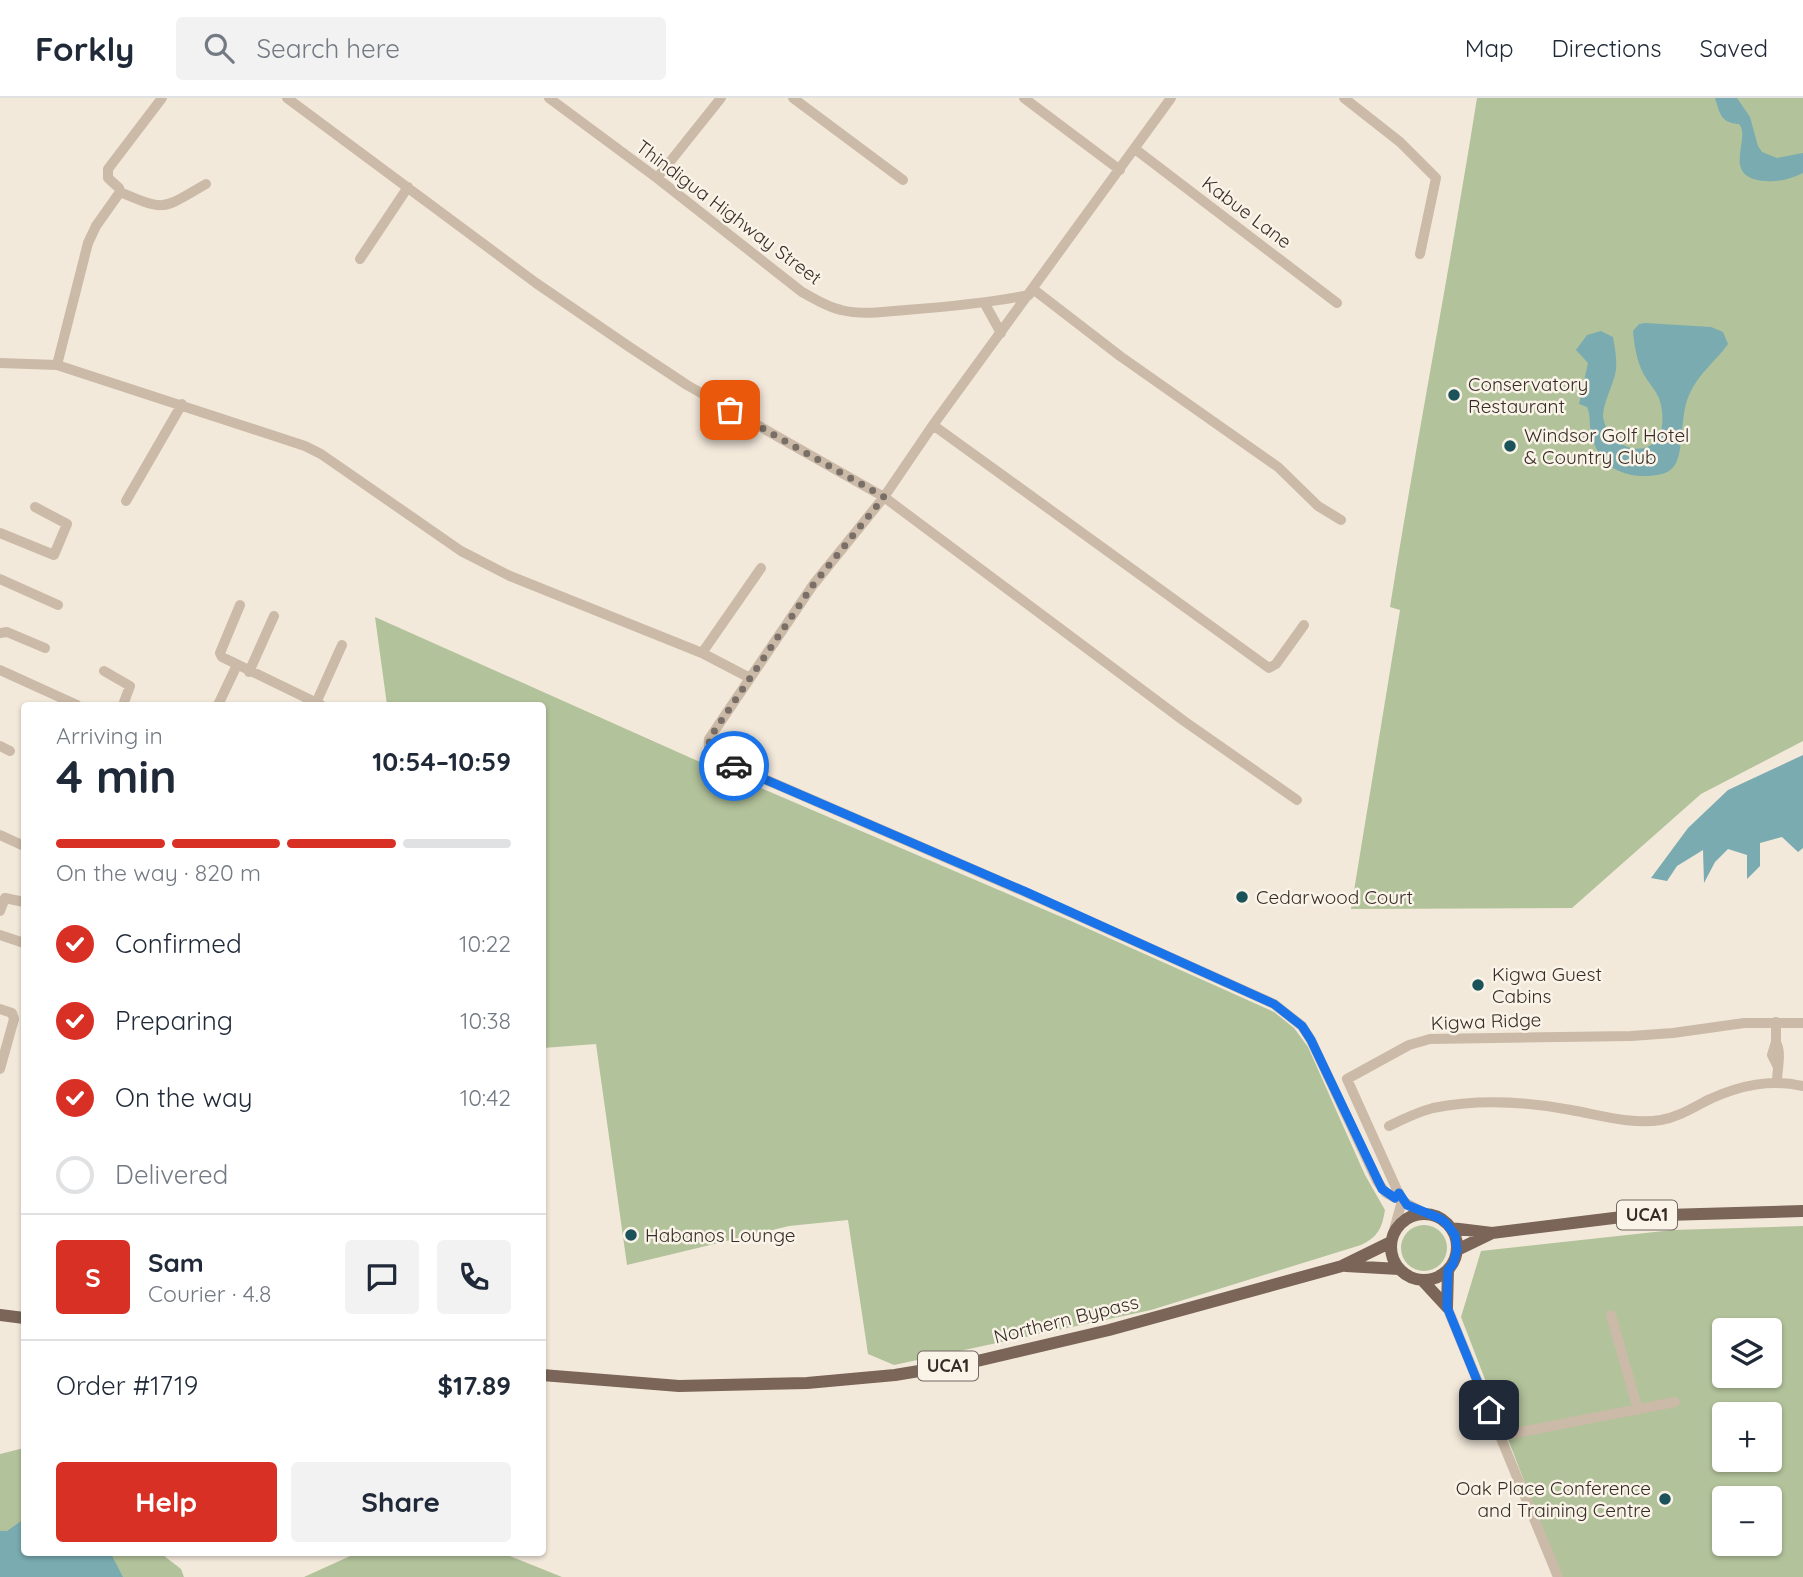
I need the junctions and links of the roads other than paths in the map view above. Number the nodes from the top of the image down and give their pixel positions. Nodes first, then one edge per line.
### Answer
1 (162, 98) edge
2 (287, 98) edge
3 (549, 98) edge
4 (721, 98) edge
5 (793, 98) edge
6 (1024, 98) edge
7 (1171, 98) edge
8 (1344, 98) edge
9 (1135, 149) junction
10 (1120, 170) junction
11 (657, 178) junction
12 (903, 180) dead end
13 (206, 184) dead end
14 (408, 187) junction
15 (120, 192) junction
16 (1420, 254) dead end
17 (359, 259) dead end
18 (1031, 292) junction
19 (1337, 303) dead end
20 (985, 304) junction
21 (1001, 333) junction
22 (0, 363) edge
23 (57, 365) junction
24 (182, 404) junction
25 (933, 425) junction
26 (884, 497) junction
27 (126, 500) dead end
28 (35, 507) dead end
29 (1341, 520) dead end
30 (0, 533) edge
31 (761, 568) dead end
32 (0, 579) edge
33 (58, 605) dead end
34 (240, 606) dead end
35 (274, 616) dead end
36 (1304, 625) dead end
37 (0, 633) edge
38 (342, 645) dead end
39 (45, 648) dead end
40 (702, 653) junction
41 (237, 666) junction
42 (0, 670) edge
43 (104, 671) dead end
44 (249, 672) junction
45 (750, 678) junction
46 (71, 702) edge
47 (124, 702) edge
48 (219, 702) edge
49 (314, 702) edge
50 (319, 702) edge
51 (1297, 800) dead end
52 (0, 835) edge
53 (21, 845) edge
54 (21, 901) edge
55 (0, 911) edge
56 (0, 935) edge
57 (21, 942) edge
58 (0, 1009) edge
59 (1776, 1022) junction
60 (1803, 1023) edge
61 (0, 1069) edge
62 (1777, 1082) junction
63 (1803, 1086) edge
64 (1389, 1126) dead end
65 (1401, 1197) junction
66 (1803, 1212) edge
67 (1426, 1214) junction
68 (1451, 1228) junction
69 (1492, 1233) junction
70 (1391, 1239) junction
71 (1457, 1250) junction
72 (1342, 1266) junction
73 (1399, 1269) junction
74 (1448, 1270) junction
75 (1423, 1280) junction
76 (1447, 1307) junction
77 (0, 1315) edge
78 (1611, 1315) dead end
79 (21, 1318) edge
80 (546, 1375) edge
81 (1675, 1402) dead end
82 (1638, 1410) junction
83 (1500, 1436) junction
84 (1558, 1577) edge

1 - 15 street
2 - 14 street
3 - 11 street, Thindigua Highway Street
4 - 11 street
5 - 12 street
6 - 10 street
7 - 9 street
8 - 16 street
9 - 10 street
9 - 19 street, Kabue Lane
10 - 18 street
11 - 20 street, Thindigua Highway Street
13 - 15 street
14 - 17 street
14 - 26 street
15 - 23 street
18 - 20 street, Thindigua Highway Street
18 - 21 street
18 - 29 street
20 - 21 street
21 - 25 street
22 - 23 street
23 - 24 street
24 - 27 street
24 - 40 street
25 - 26 street
25 - 36 street
26 - 45 street
26 - 51 street
28 - 30 street
31 - 40 street
32 - 33 street
34 - 41 street
35 - 44 street
37 - 39 street
38 - 50 street
40 - 45 street
41 - 44 street
41 - 48 street
42 - 46 street
43 - 47 street
44 - 49 street
45 - 65 street
52 - 53 street
54 - 55 street
56 - 57 street
58 - 61 street
59 - 60 street, Kigwa Ridge
59 - 62 street
59 - 65 street, Kigwa Ridge
62 - 63 street
62 - 64 street
65 - 67 street
65 - 70 street
66 - 69 main road, UCA1
67 - 68 main road
67 - 70 main road
68 - 69 main road, UCA1
68 - 71 main road
69 - 71 main road, UCA1
70 - 72 main road, UCA1
70 - 73 main road
71 - 74 main road
72 - 73 main road, UCA1
72 - 80 main road, Northern Bypass / UCA1
73 - 75 main road
74 - 75 main road
74 - 76 main road
75 - 76 main road
76 - 83 street
77 - 79 main road
78 - 82 street
81 - 82 street
82 - 83 street
83 - 84 street

